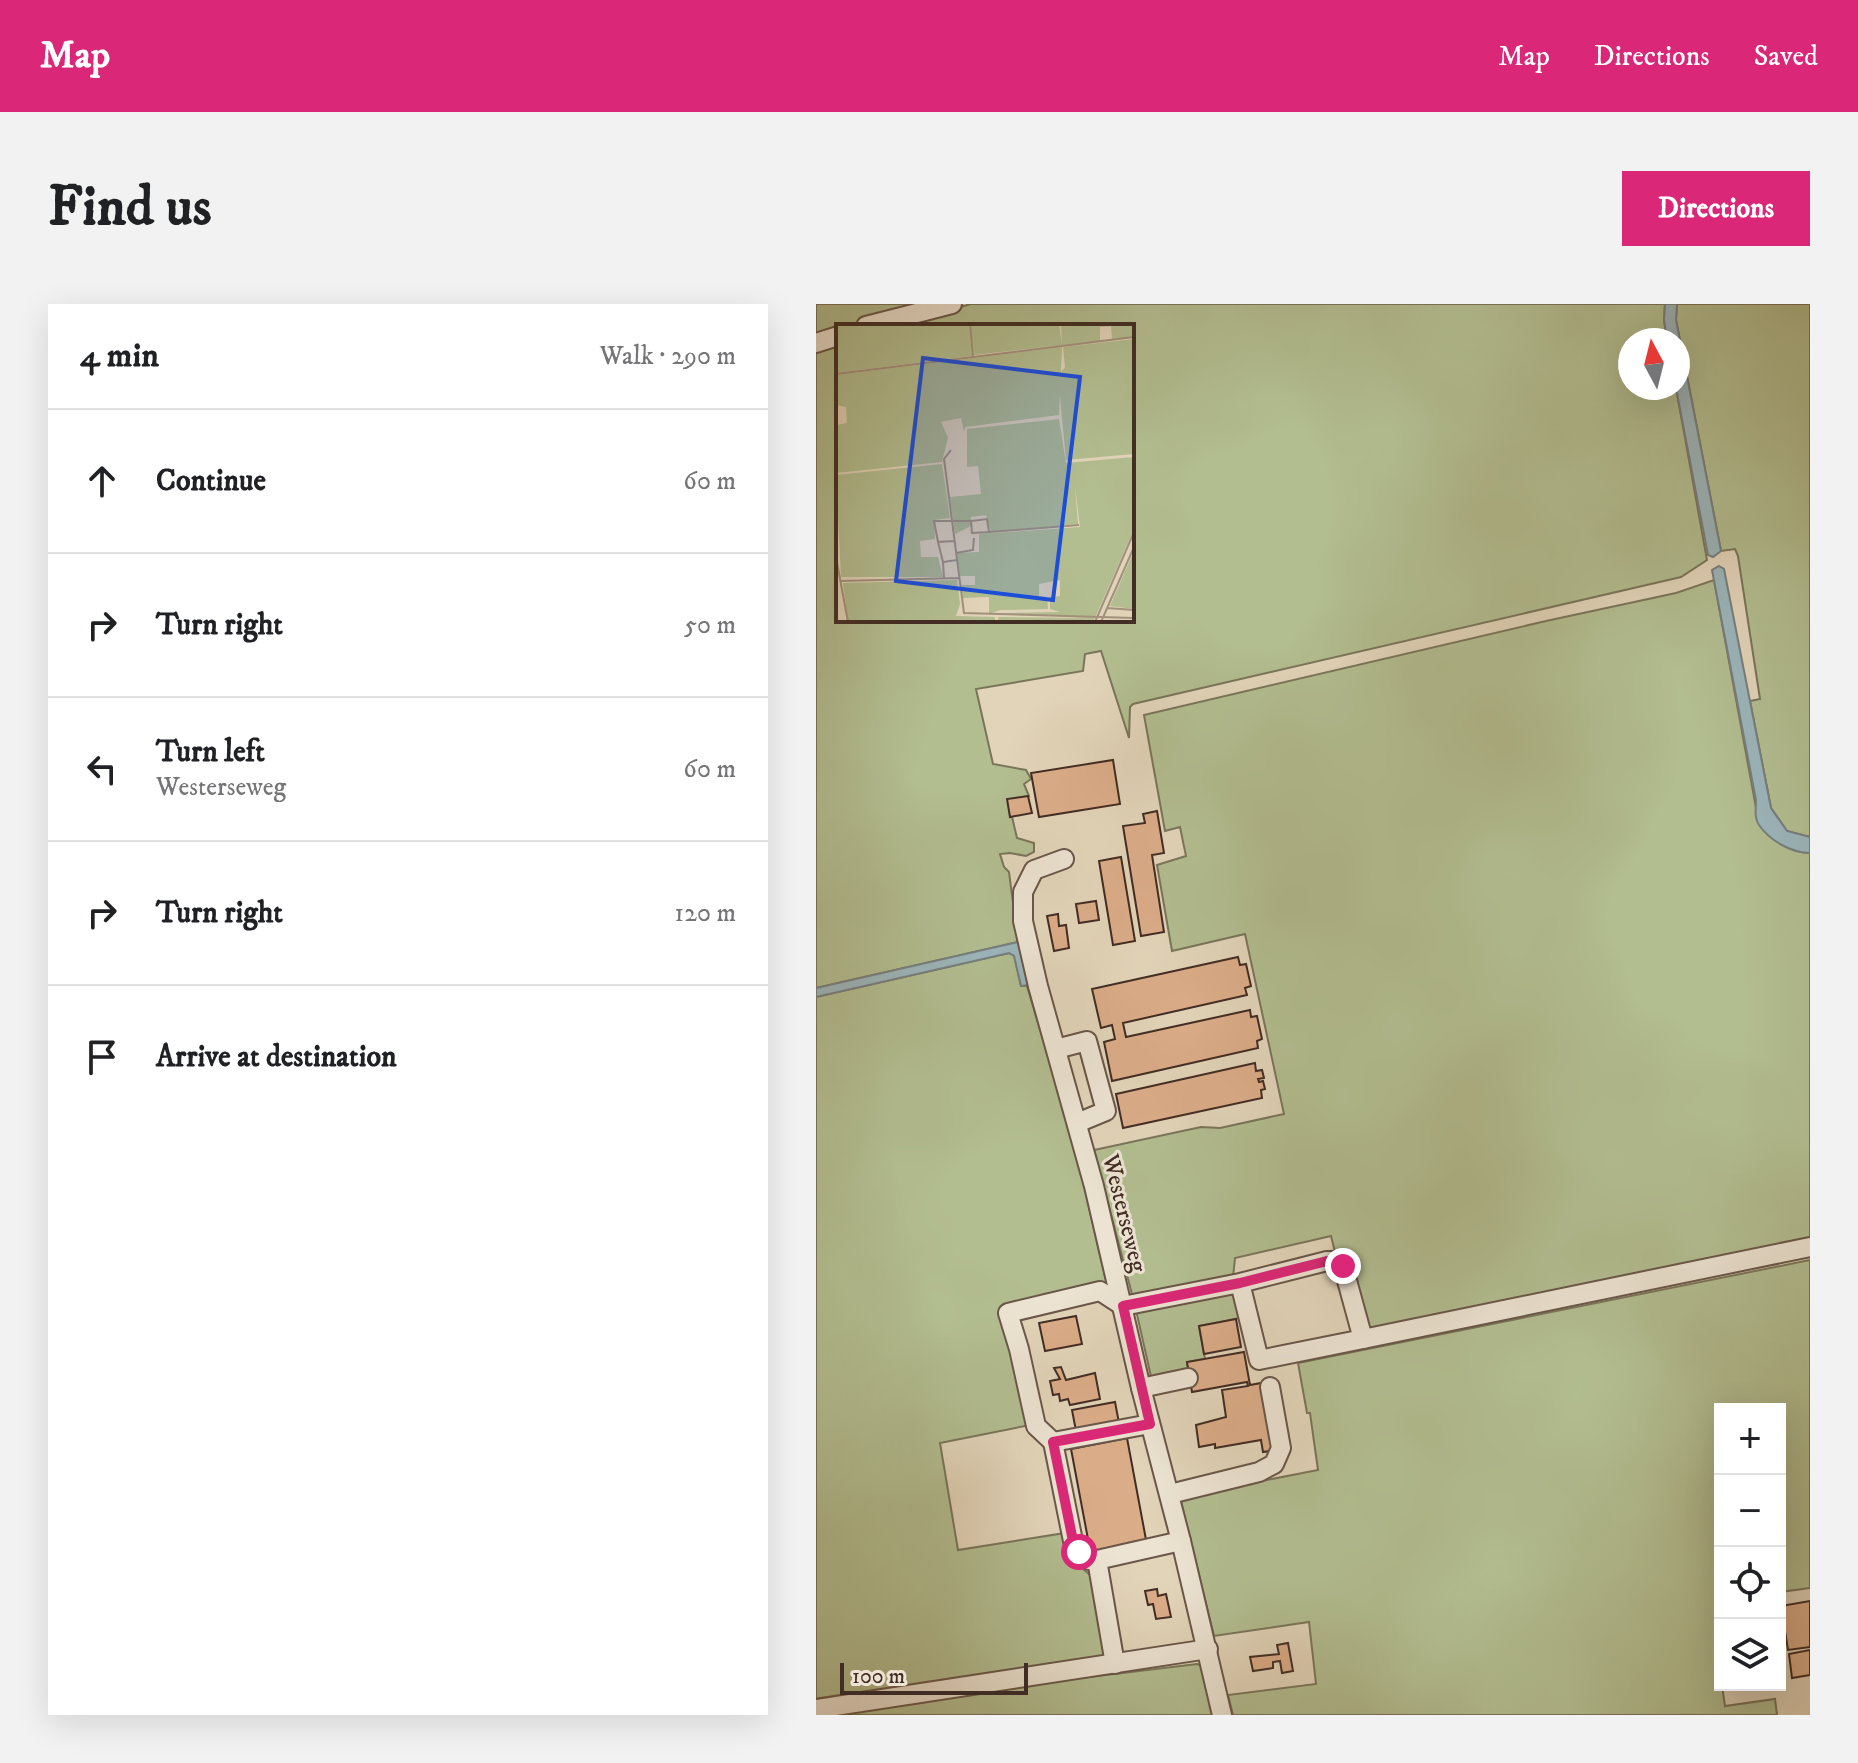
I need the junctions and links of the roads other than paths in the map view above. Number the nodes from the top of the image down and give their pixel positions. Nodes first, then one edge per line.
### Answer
1 (952, 304) edge
2 (874, 324) edge
3 (836, 337) edge
4 (816, 343) edge
5 (1064, 859) dead end
6 (1056, 1049) junction
7 (1077, 1123) junction
8 (1810, 1247) edge
9 (1240, 1283) junction
10 (1123, 1306) junction
11 (1363, 1339) junction
12 (1188, 1378) dead end
13 (1270, 1387) dead end
14 (1141, 1388) junction
15 (1150, 1424) junction
16 (1053, 1442) junction
17 (1170, 1494) junction
18 (1181, 1541) junction
19 (1097, 1560) junction
20 (1208, 1649) junction
21 (1115, 1664) junction
22 (816, 1709) edge
23 (1222, 1715) edge

1 - 2 street
3 - 4 street
5 - 6 street, Westerseweg
6 - 7 street, Westerseweg
6 - 7 street
7 - 10 street, Westerseweg
8 - 11 street
9 - 10 street
9 - 11 street
9 - 11 street
10 - 14 street, Westerseweg
10 - 16 street
12 - 14 street
13 - 17 street
14 - 15 street, Westerseweg
15 - 16 street
15 - 17 street, Westerseweg
16 - 19 street
17 - 18 street, Westerseweg
18 - 19 street
18 - 20 street, Westerseweg
19 - 21 street
20 - 21 street
20 - 23 street, Westerseweg
21 - 22 street

